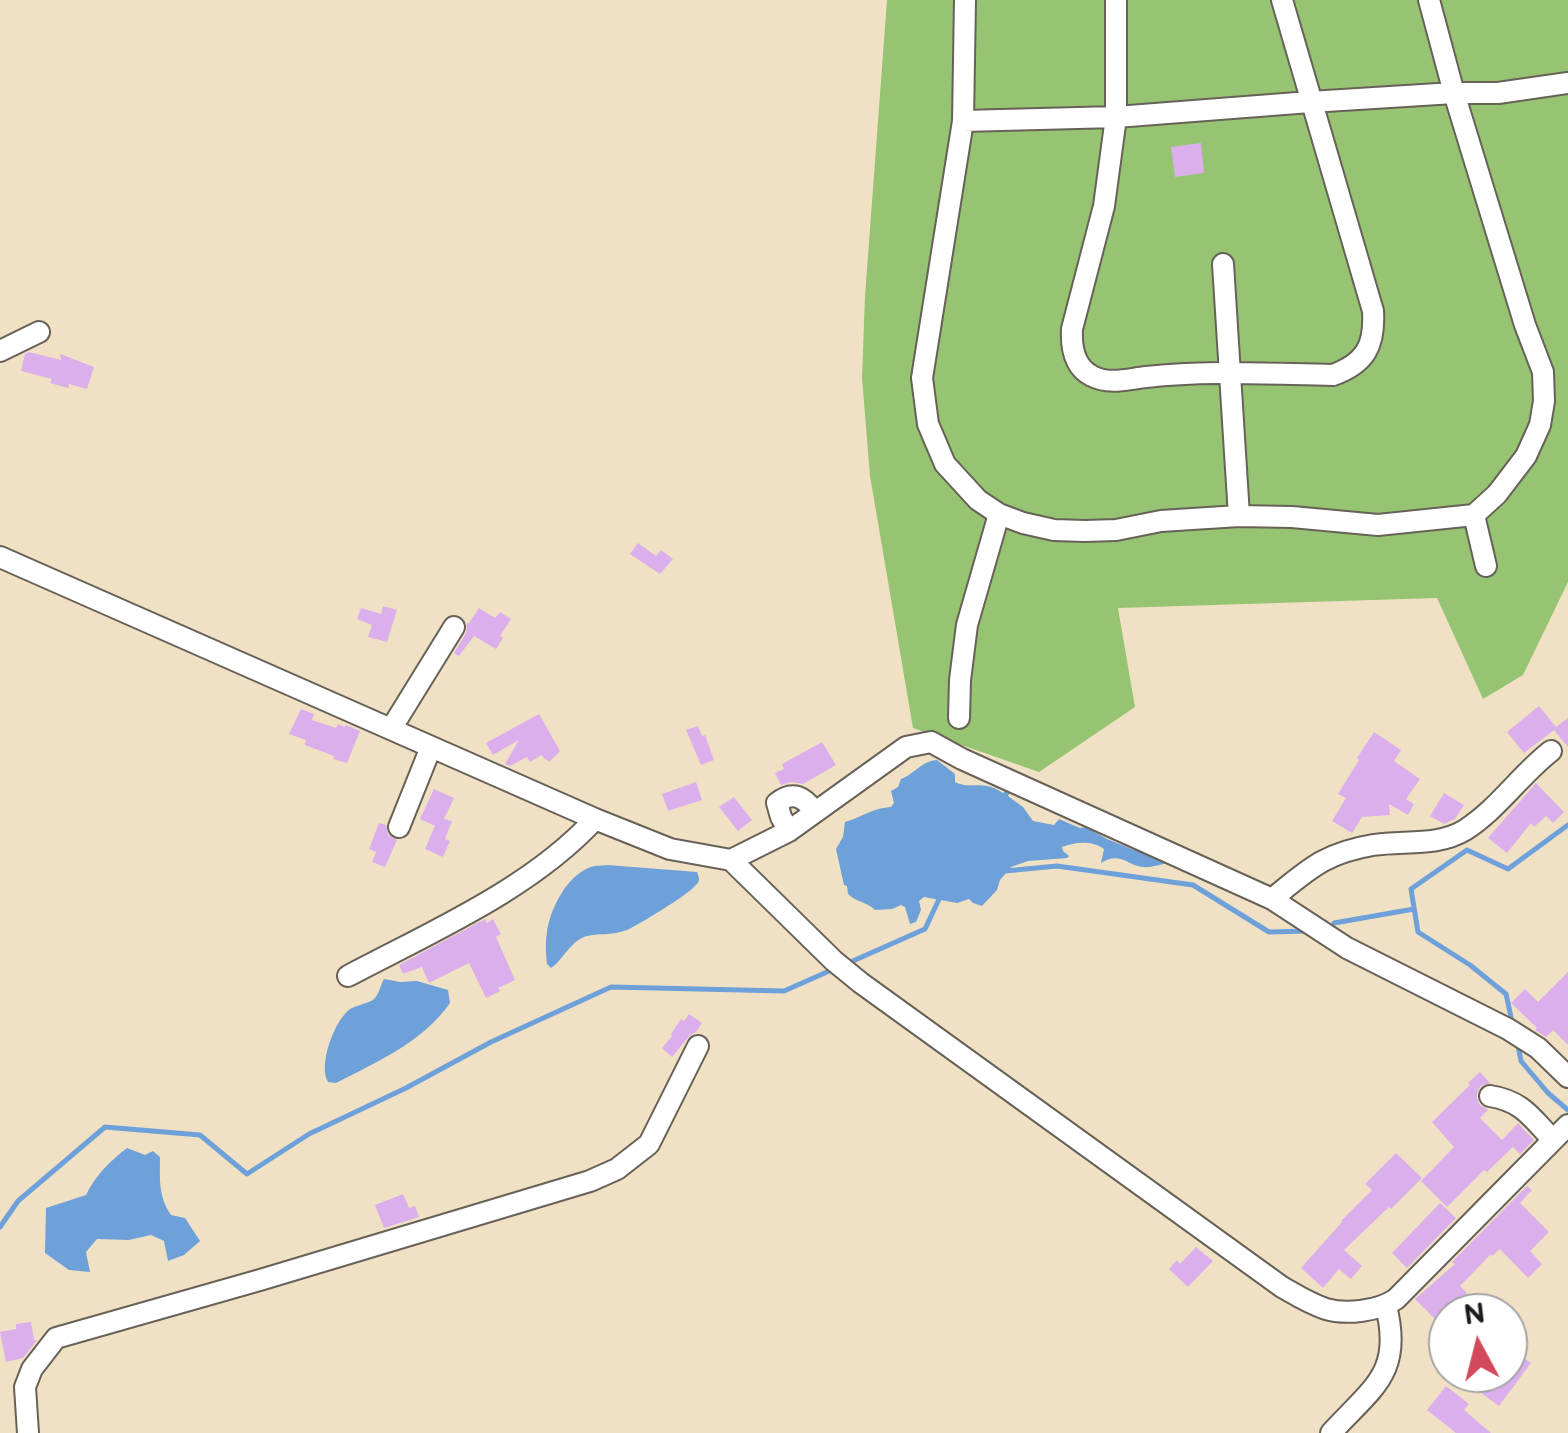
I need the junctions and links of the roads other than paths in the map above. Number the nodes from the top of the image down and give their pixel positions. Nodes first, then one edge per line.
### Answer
1 (966, 0) edge
2 (1116, 0) edge
3 (1282, 0) edge
4 (1428, 0) edge
5 (1568, 83) edge
6 (1454, 93) junction
7 (1310, 102) junction
8 (1116, 117) junction
9 (963, 121) junction
10 (1223, 264) dead end
11 (39, 332) dead end
12 (0, 351) edge
13 (1230, 372) junction
14 (1000, 514) junction
15 (1474, 514) junction
16 (1239, 516) junction
17 (0, 557) edge
18 (1486, 566) dead end
19 (454, 627) dead end
20 (958, 718) dead end
21 (392, 729) junction
22 (431, 746) junction
23 (1551, 751) dead end
24 (815, 812) junction
25 (595, 819) junction
26 (399, 827) dead end
27 (789, 830) junction
28 (735, 865) junction
29 (1272, 899) junction
30 (348, 976) dead end
31 (698, 1046) dead end
32 (1568, 1077) edge
33 (1490, 1096) dead end
34 (1561, 1132) edge
35 (1386, 1306) junction
36 (28, 1433) edge
37 (1331, 1433) edge

1 - 9 street
2 - 8 street
3 - 7 street
4 - 6 street
5 - 6 street
6 - 7 street
6 - 15 street
7 - 8 street
7 - 13 street
8 - 9 street
8 - 13 street
9 - 14 street
10 - 13 street
11 - 12 street
13 - 16 street
14 - 16 street
14 - 20 street
15 - 16 street
15 - 18 street
17 - 21 street
19 - 21 street
21 - 22 street
22 - 25 street
22 - 26 street
23 - 29 street
24 - 27 street
24 - 27 street
24 - 29 street
25 - 28 street
25 - 30 street
27 - 28 street
28 - 35 street
29 - 32 street
31 - 36 street
33 - 34 street
34 - 35 street
35 - 37 street

